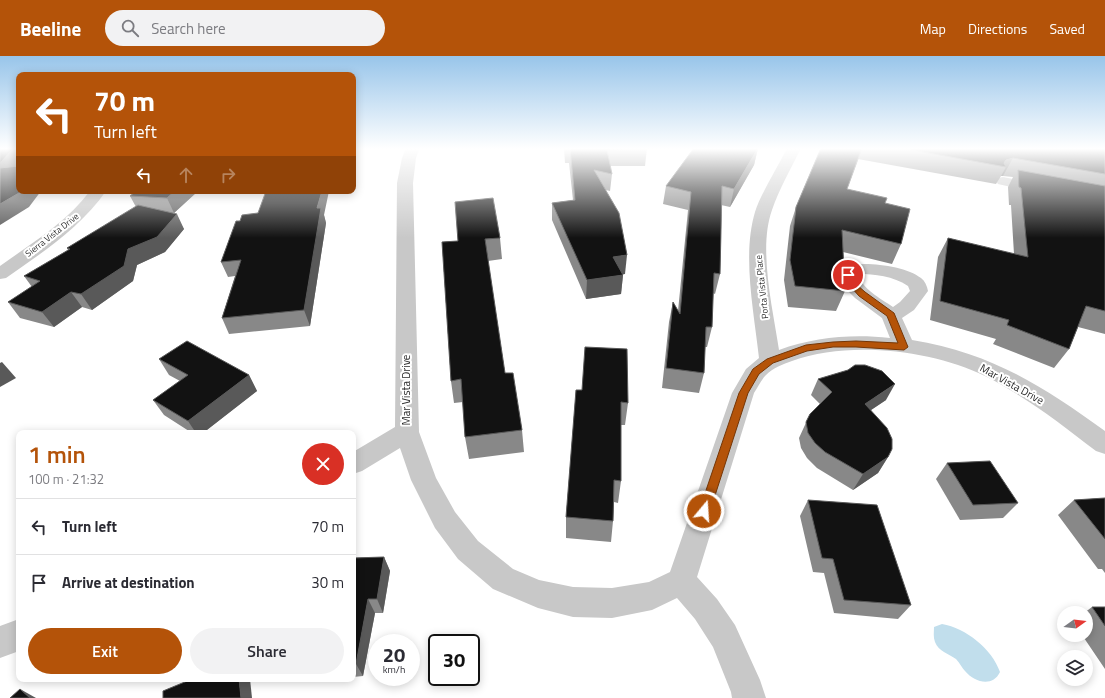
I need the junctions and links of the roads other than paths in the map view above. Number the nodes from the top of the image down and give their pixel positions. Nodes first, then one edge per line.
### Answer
1 (406, 178) edge
2 (780, 178) edge
3 (1003, 181) edge
4 (1054, 191) edge
5 (96, 194) edge
6 (0, 274) edge
7 (891, 315) dead end
8 (904, 347) junction
9 (770, 361) junction
10 (407, 432) junction
11 (1105, 444) edge
12 (356, 462) edge
13 (681, 581) junction
14 (16, 636) edge
15 (0, 642) edge
16 (749, 698) edge

1 - 10 street, Mar Vista Drive
2 - 9 street, Porta Vista Place
3 - 4 street
5 - 6 street, Sierra Vista Drive
7 - 8 street
8 - 9 street, Mar Vista Drive
8 - 11 street, Mar Vista Drive
9 - 13 street, Mar Vista Drive
10 - 12 street
10 - 13 street, Mar Vista Drive
13 - 16 street
14 - 15 street

